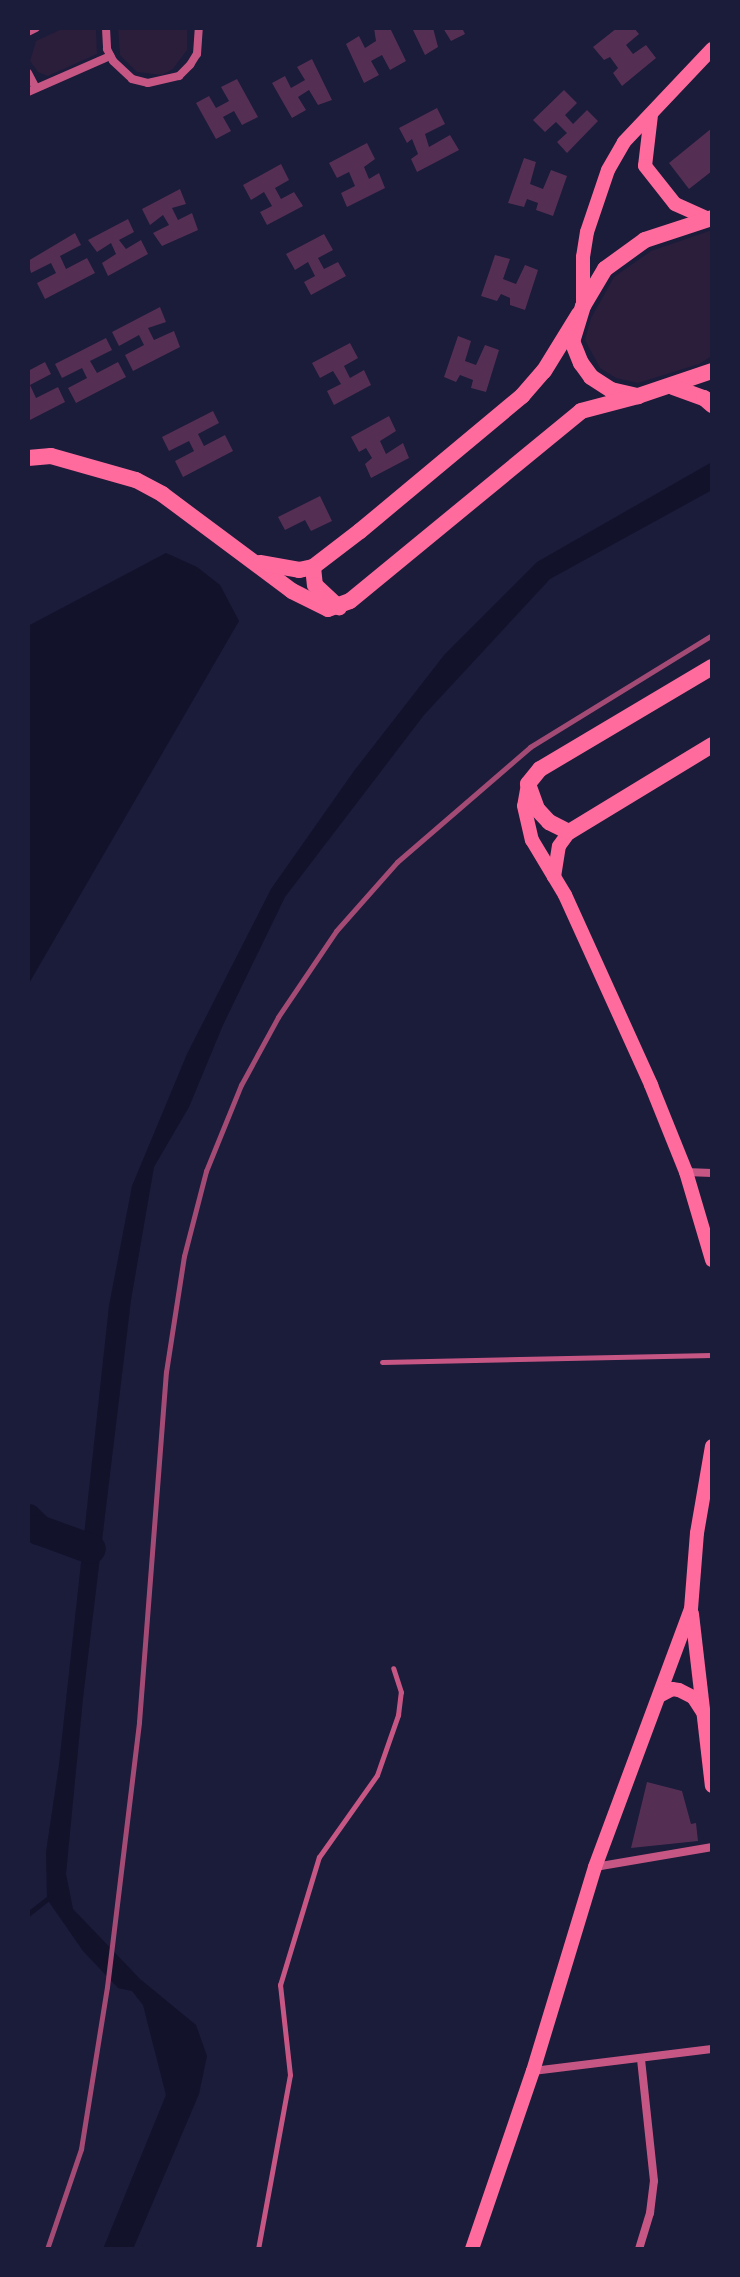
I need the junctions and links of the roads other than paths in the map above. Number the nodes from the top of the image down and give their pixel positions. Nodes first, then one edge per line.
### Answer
1 (36, 28) edge
2 (106, 28) edge
3 (199, 28) edge
4 (28, 32) edge
5 (712, 49) edge
6 (110, 56) junction
7 (28, 73) edge
8 (32, 90) edge
9 (651, 112) junction
10 (709, 218) edge
11 (581, 310) junction
12 (712, 371) edge
13 (673, 387) junction
14 (638, 396) junction
15 (712, 405) edge
16 (28, 458) edge
17 (255, 562) junction
18 (313, 567) junction
19 (339, 607) junction
20 (712, 667) edge
21 (712, 745) edge
22 (528, 784) junction
23 (569, 832) junction
24 (554, 877) junction
25 (686, 1172) junction
26 (712, 1173) edge
27 (712, 1260) edge
28 (712, 1355) edge
29 (382, 1362) dead end
30 (712, 1446) edge
31 (691, 1609) junction
32 (393, 1668) dead end
33 (659, 1696) junction
34 (707, 1698) edge
35 (704, 1715) junction
36 (712, 1786) edge
37 (712, 1847) edge
38 (595, 1867) junction
39 (712, 2049) edge
40 (641, 2060) junction
41 (533, 2071) junction
42 (258, 2249) edge
43 (472, 2249) edge
44 (639, 2249) edge

1 - 4 street
2 - 6 street
3 - 6 street
5 - 9 main road
6 - 8 street
7 - 8 street
9 - 10 main road
9 - 11 main road
10 - 11 main road
11 - 14 main road
11 - 18 main road
12 - 13 main road
13 - 14 main road
13 - 15 main road
14 - 19 main road
16 - 17 main road
17 - 18 main road
17 - 19 main road
18 - 19 main road
20 - 22 main road
21 - 23 main road
22 - 23 main road
22 - 24 main road
23 - 24 main road
24 - 25 main road
25 - 26 street
25 - 27 main road
28 - 29 lane
30 - 31 main road
31 - 33 main road
31 - 34 main road
32 - 42 lane
33 - 35 main road
33 - 38 main road
34 - 35 main road
35 - 36 main road
37 - 38 street
38 - 41 main road
39 - 40 street
40 - 41 street
40 - 44 street
41 - 43 main road

